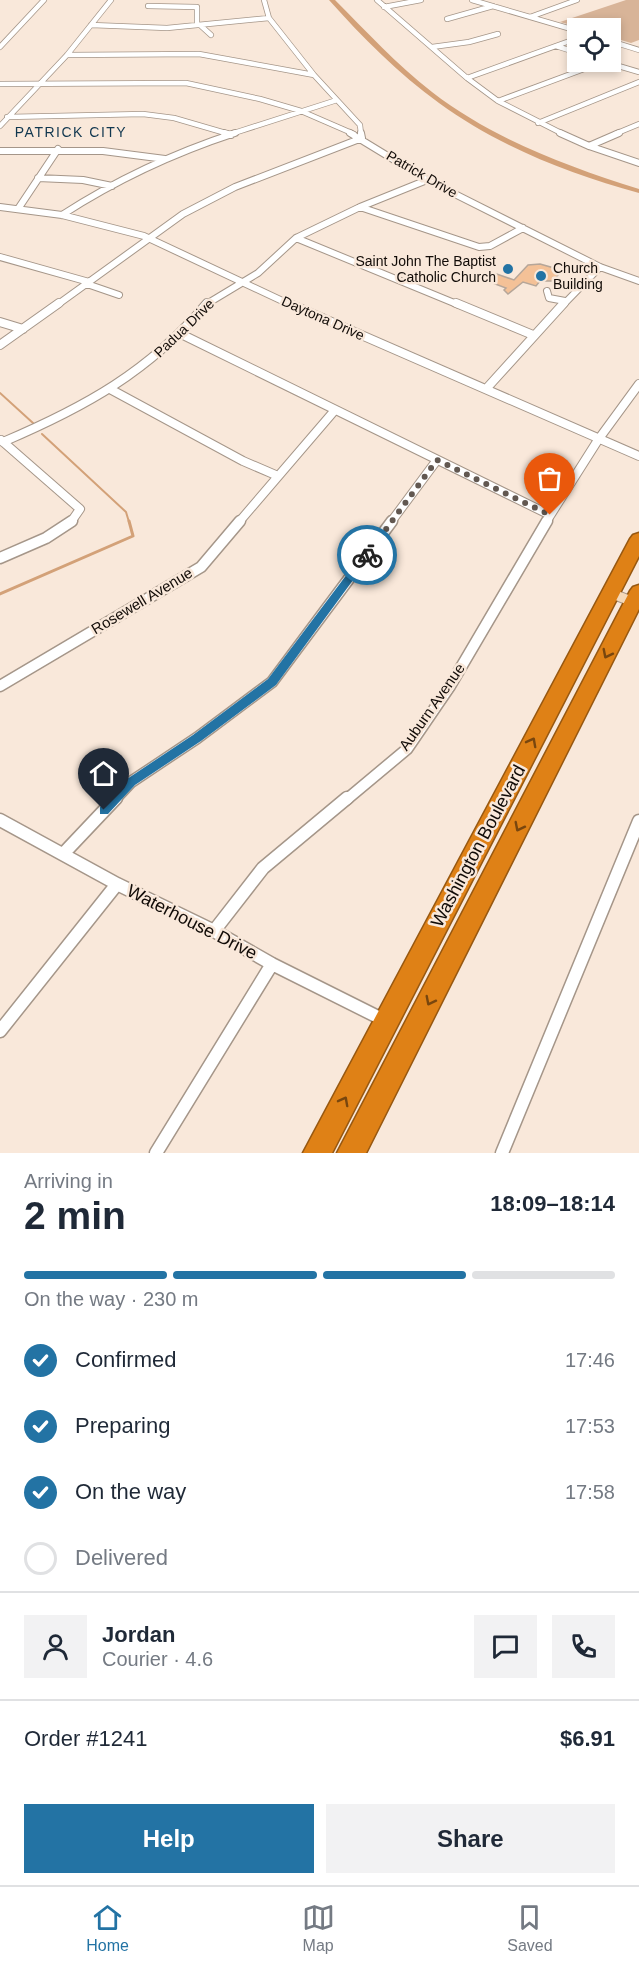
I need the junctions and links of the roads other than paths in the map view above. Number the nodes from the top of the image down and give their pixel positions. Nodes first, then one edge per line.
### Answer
1 (44, 0) edge
2 (111, 0) edge
3 (264, 0) edge
4 (377, 0) edge
5 (421, 0) edge
6 (472, 0) edge
7 (577, 0) edge
8 (558, 2) dead end
9 (565, 4) junction
10 (148, 6) dead end
11 (494, 6) junction
12 (384, 7) junction
13 (530, 17) junction
14 (269, 18) junction
15 (447, 19) dead end
16 (91, 25) junction
17 (199, 25) junction
18 (567, 28) edge
19 (498, 34) dead end
20 (211, 35) dead end
21 (567, 42) edge
22 (621, 44) edge
23 (556, 46) junction
24 (0, 47) edge
25 (432, 47) junction
26 (567, 50) edge
27 (639, 50) edge
28 (67, 55) junction
29 (621, 67) edge
30 (577, 72) edge
31 (639, 72) edge
32 (314, 75) junction
33 (467, 78) junction
34 (639, 82) edge
35 (42, 83) junction
36 (0, 84) edge
37 (337, 100) junction
38 (498, 101) junction
39 (301, 111) junction
40 (7, 117) junction
41 (538, 123) junction
42 (639, 124) edge
43 (0, 126) edge
44 (231, 135) junction
45 (362, 138) junction
46 (590, 146) junction
47 (58, 149) junction
48 (0, 151) edge
49 (165, 159) junction
50 (639, 163) edge
51 (38, 178) junction
52 (427, 180) junction
53 (112, 186) junction
54 (0, 207) edge
55 (360, 207) junction
56 (18, 209) junction
57 (62, 215) junction
58 (523, 228) junction
59 (296, 238) junction
60 (150, 239) junction
61 (0, 257) edge
62 (600, 267) junction
63 (639, 281) edge
64 (88, 283) junction
65 (242, 283) junction
66 (547, 291) dead end
67 (119, 295) dead end
68 (565, 302) junction
69 (0, 322) edge
70 (23, 329) junction
71 (181, 334) junction
72 (533, 335) junction
73 (0, 345) edge
74 (639, 384) edge
75 (110, 389) junction
76 (486, 389) junction
77 (335, 410) junction
78 (598, 440) junction
79 (2, 441) edge
80 (639, 456) edge
81 (437, 460) junction
82 (278, 476) junction
83 (550, 515) junction
84 (639, 539) edge
85 (0, 558) edge
86 (610, 593) junction
87 (637, 599) edge
88 (0, 686) edge
89 (0, 820) edge
90 (639, 821) edge
91 (63, 853) junction
92 (117, 884) junction
93 (214, 931) junction
94 (272, 964) junction
95 (387, 1021) junction
96 (0, 1030) edge
97 (156, 1153) edge
98 (317, 1153) edge
99 (351, 1153) edge
100 (502, 1153) edge

1 - 24 street
2 - 16 street
3 - 14 street, Patrick Drive
4 - 12 street
5 - 12 street
6 - 11 street
7 - 9 street
8 - 9 street
9 - 13 street
10 - 17 street
11 - 13 street
11 - 15 street
12 - 25 street
13 - 18 street
14 - 17 street
14 - 32 street, Patrick Drive
16 - 17 street
16 - 28 street
17 - 20 street
19 - 25 street
21 - 23 street
22 - 27 street
23 - 26 street
23 - 33 street
25 - 33 street
28 - 32 street
28 - 35 street
29 - 31 street
30 - 38 street
32 - 37 street, Patrick Drive
33 - 38 street
34 - 41 street
35 - 36 street
35 - 39 street
35 - 40 street
37 - 39 street
37 - 45 street, Patrick Drive
38 - 41 street
39 - 44 street
39 - 45 street
40 - 43 street
40 - 44 street
41 - 46 street
42 - 46 street
44 - 49 street
45 - 52 street, Patrick Drive
45 - 60 street
46 - 50 street
47 - 48 street
47 - 49 street
47 - 51 street
49 - 53 street
51 - 53 street
51 - 56 street
52 - 55 street, Padua Drive
52 - 58 street, Patrick Drive
53 - 57 street
54 - 56 street, Daytona Drive
55 - 58 street
55 - 59 street, Padua Drive
56 - 57 street, Daytona Drive
57 - 60 street, Daytona Drive
58 - 62 street, Patrick Drive
59 - 65 street, Padua Drive
59 - 72 street
60 - 64 street
60 - 65 street, Daytona Drive
61 - 64 street
62 - 63 street, Patrick Drive
62 - 68 street
64 - 67 street
64 - 70 street
65 - 71 street, Padua Drive
65 - 76 street, Daytona Drive
66 - 68 street
68 - 72 street
69 - 70 street
70 - 73 street
71 - 75 street, Padua Drive
71 - 77 street
72 - 76 street
74 - 78 street, Auburn Avenue
75 - 79 street, Padua Drive
75 - 82 street
76 - 78 street, Daytona Drive
77 - 81 street
77 - 82 street, Rosewell Avenue
78 - 80 street, Daytona Drive
78 - 83 street, Auburn Avenue
79 - 85 street
81 - 83 street
81 - 91 street
82 - 88 street, Rosewell Avenue
83 - 93 street, Auburn Avenue
84 - 86 highway, Washington Boulevard
86 - 87 street
95 -> 86 highway, Washington Boulevard
87 -> 99 highway, Washington Boulevard
89 - 91 street, Waterhouse Drive
90 - 100 street
91 - 92 street, Waterhouse Drive
92 - 93 street, Waterhouse Drive
92 - 96 street
93 - 94 street, Waterhouse Drive
94 - 95 street, Waterhouse Drive
94 - 97 street
98 -> 95 highway, Washington Boulevard

